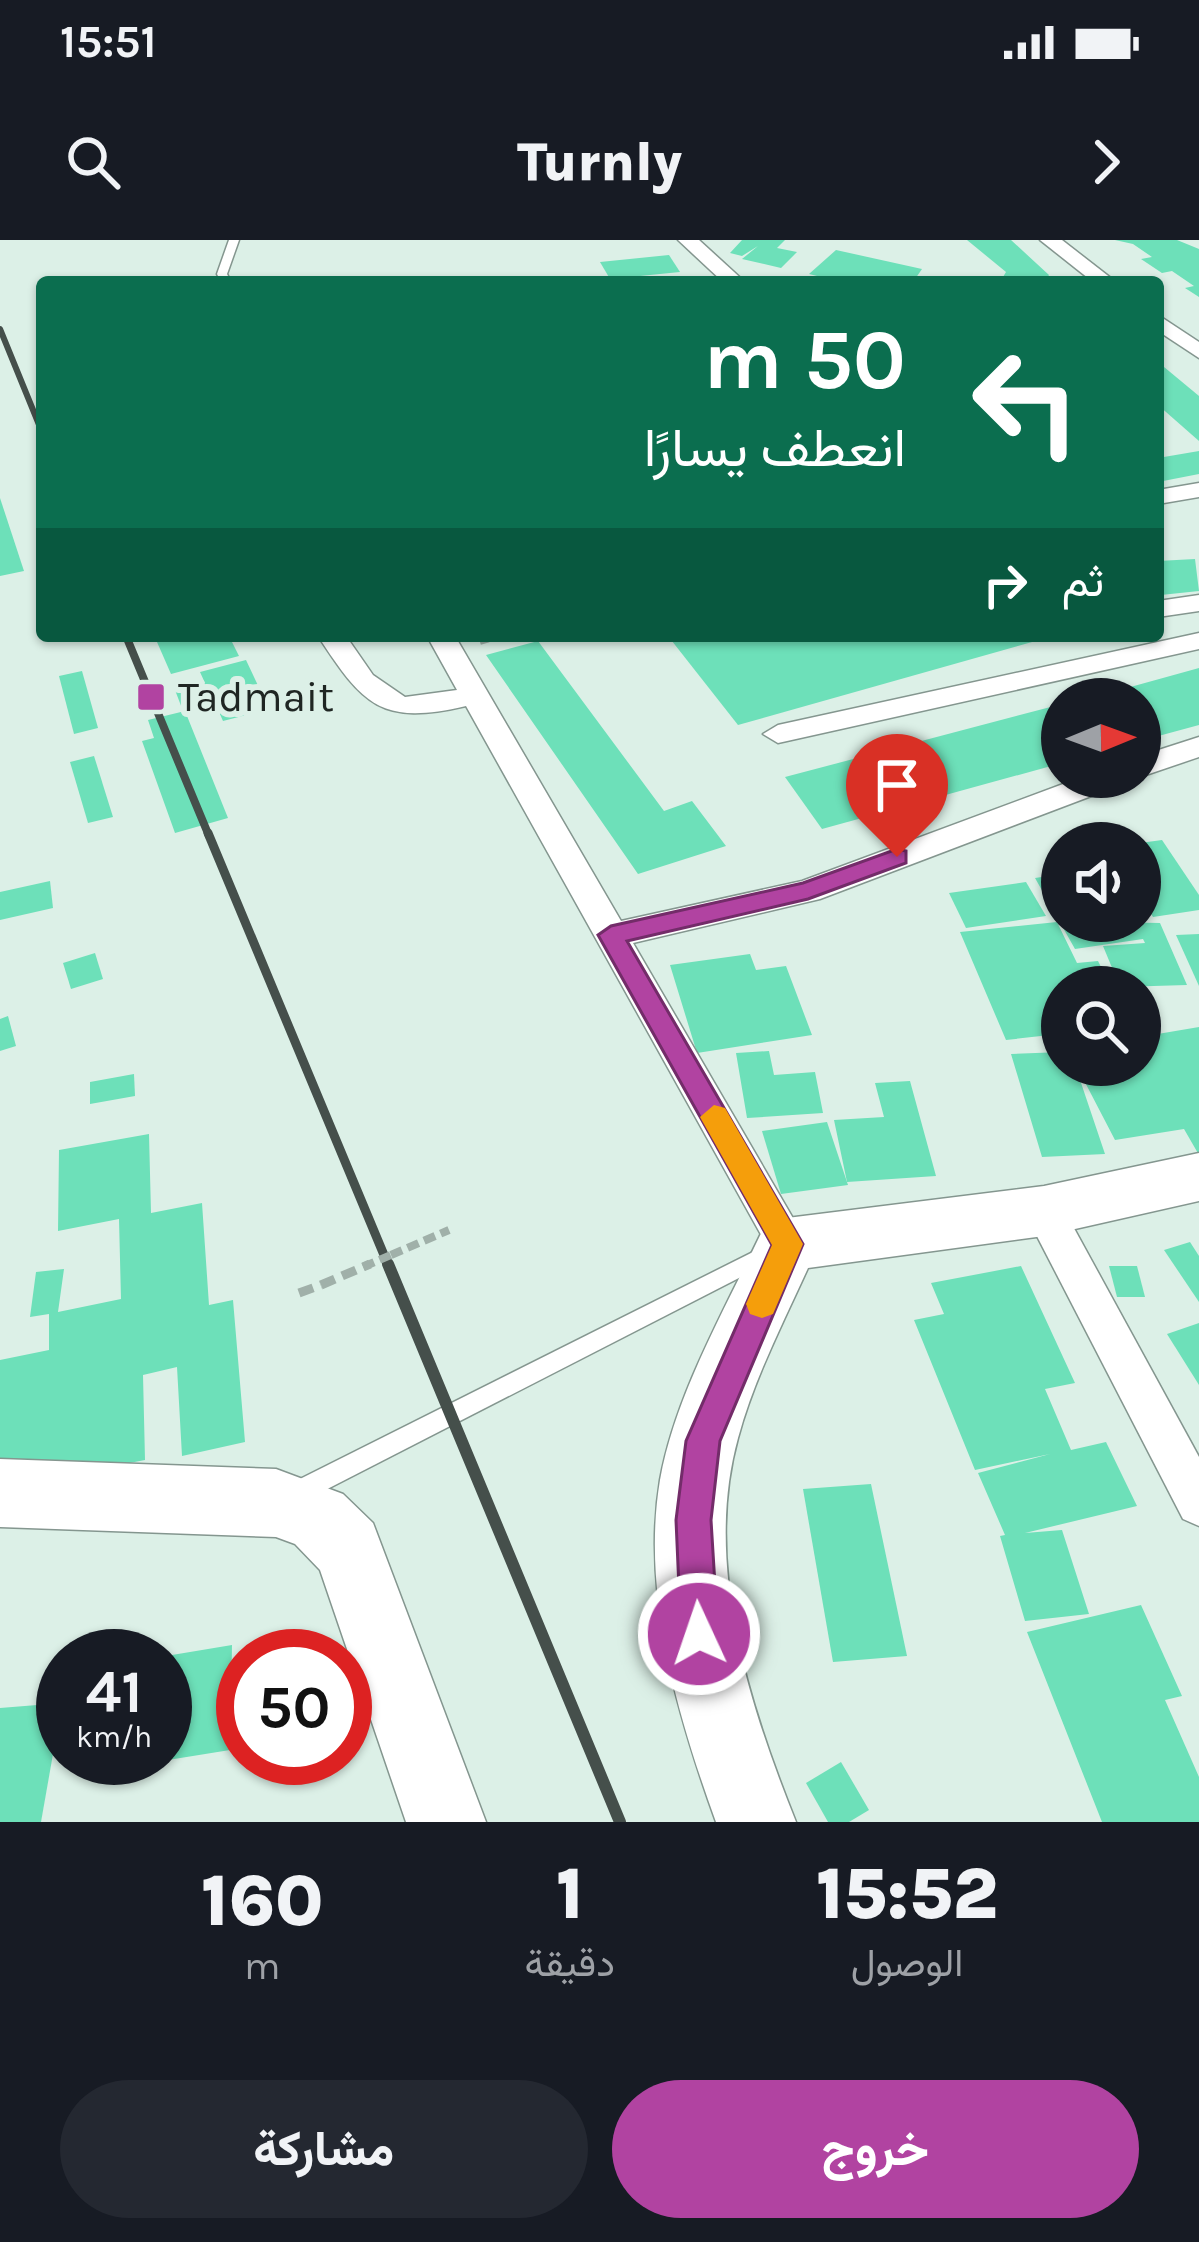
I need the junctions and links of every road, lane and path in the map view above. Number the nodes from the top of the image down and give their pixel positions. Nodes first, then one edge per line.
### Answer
1 (234, 240) edge
2 (688, 240) edge
3 (1050, 240) edge
4 (223, 276) edge
5 (728, 276) edge
6 (1098, 276) edge
7 (1164, 326) edge
8 (1199, 352) edge
9 (1199, 490) edge
10 (1164, 496) edge
11 (1197, 604) edge
12 (1164, 608) edge
13 (1199, 641) edge
14 (336, 642) edge
15 (445, 642) edge
16 (1128, 647) edge
17 (477, 694) junction
18 (778, 734) dead end
19 (1199, 747) edge
20 (1161, 760) edge
21 (1056, 798) edge
22 (611, 935) junction
23 (1199, 1177) edge
24 (1044, 1211) junction
25 (449, 1231) dead end
26 (788, 1244) junction
27 (299, 1293) dead end
28 (0, 1493) edge
29 (1199, 1503) edge
30 (277, 1504) junction
31 (433, 1801) edge
32 (756, 1822) edge

1 - 4 lane
2 - 5 street
3 - 6 street
7 - 8 street
9 - 10 street
11 - 12 street
13 - 16 street
14 - 17 street
15 - 17 street
16 - 18 street
17 - 22 street
19 - 20 street
21 - 22 street
22 - 26 street
23 - 24 main road
24 - 26 main road
24 - 29 street
25 - 27 path, bridge
26 - 30 lane
26 - 32 main road
28 - 30 main road
30 - 31 main road

